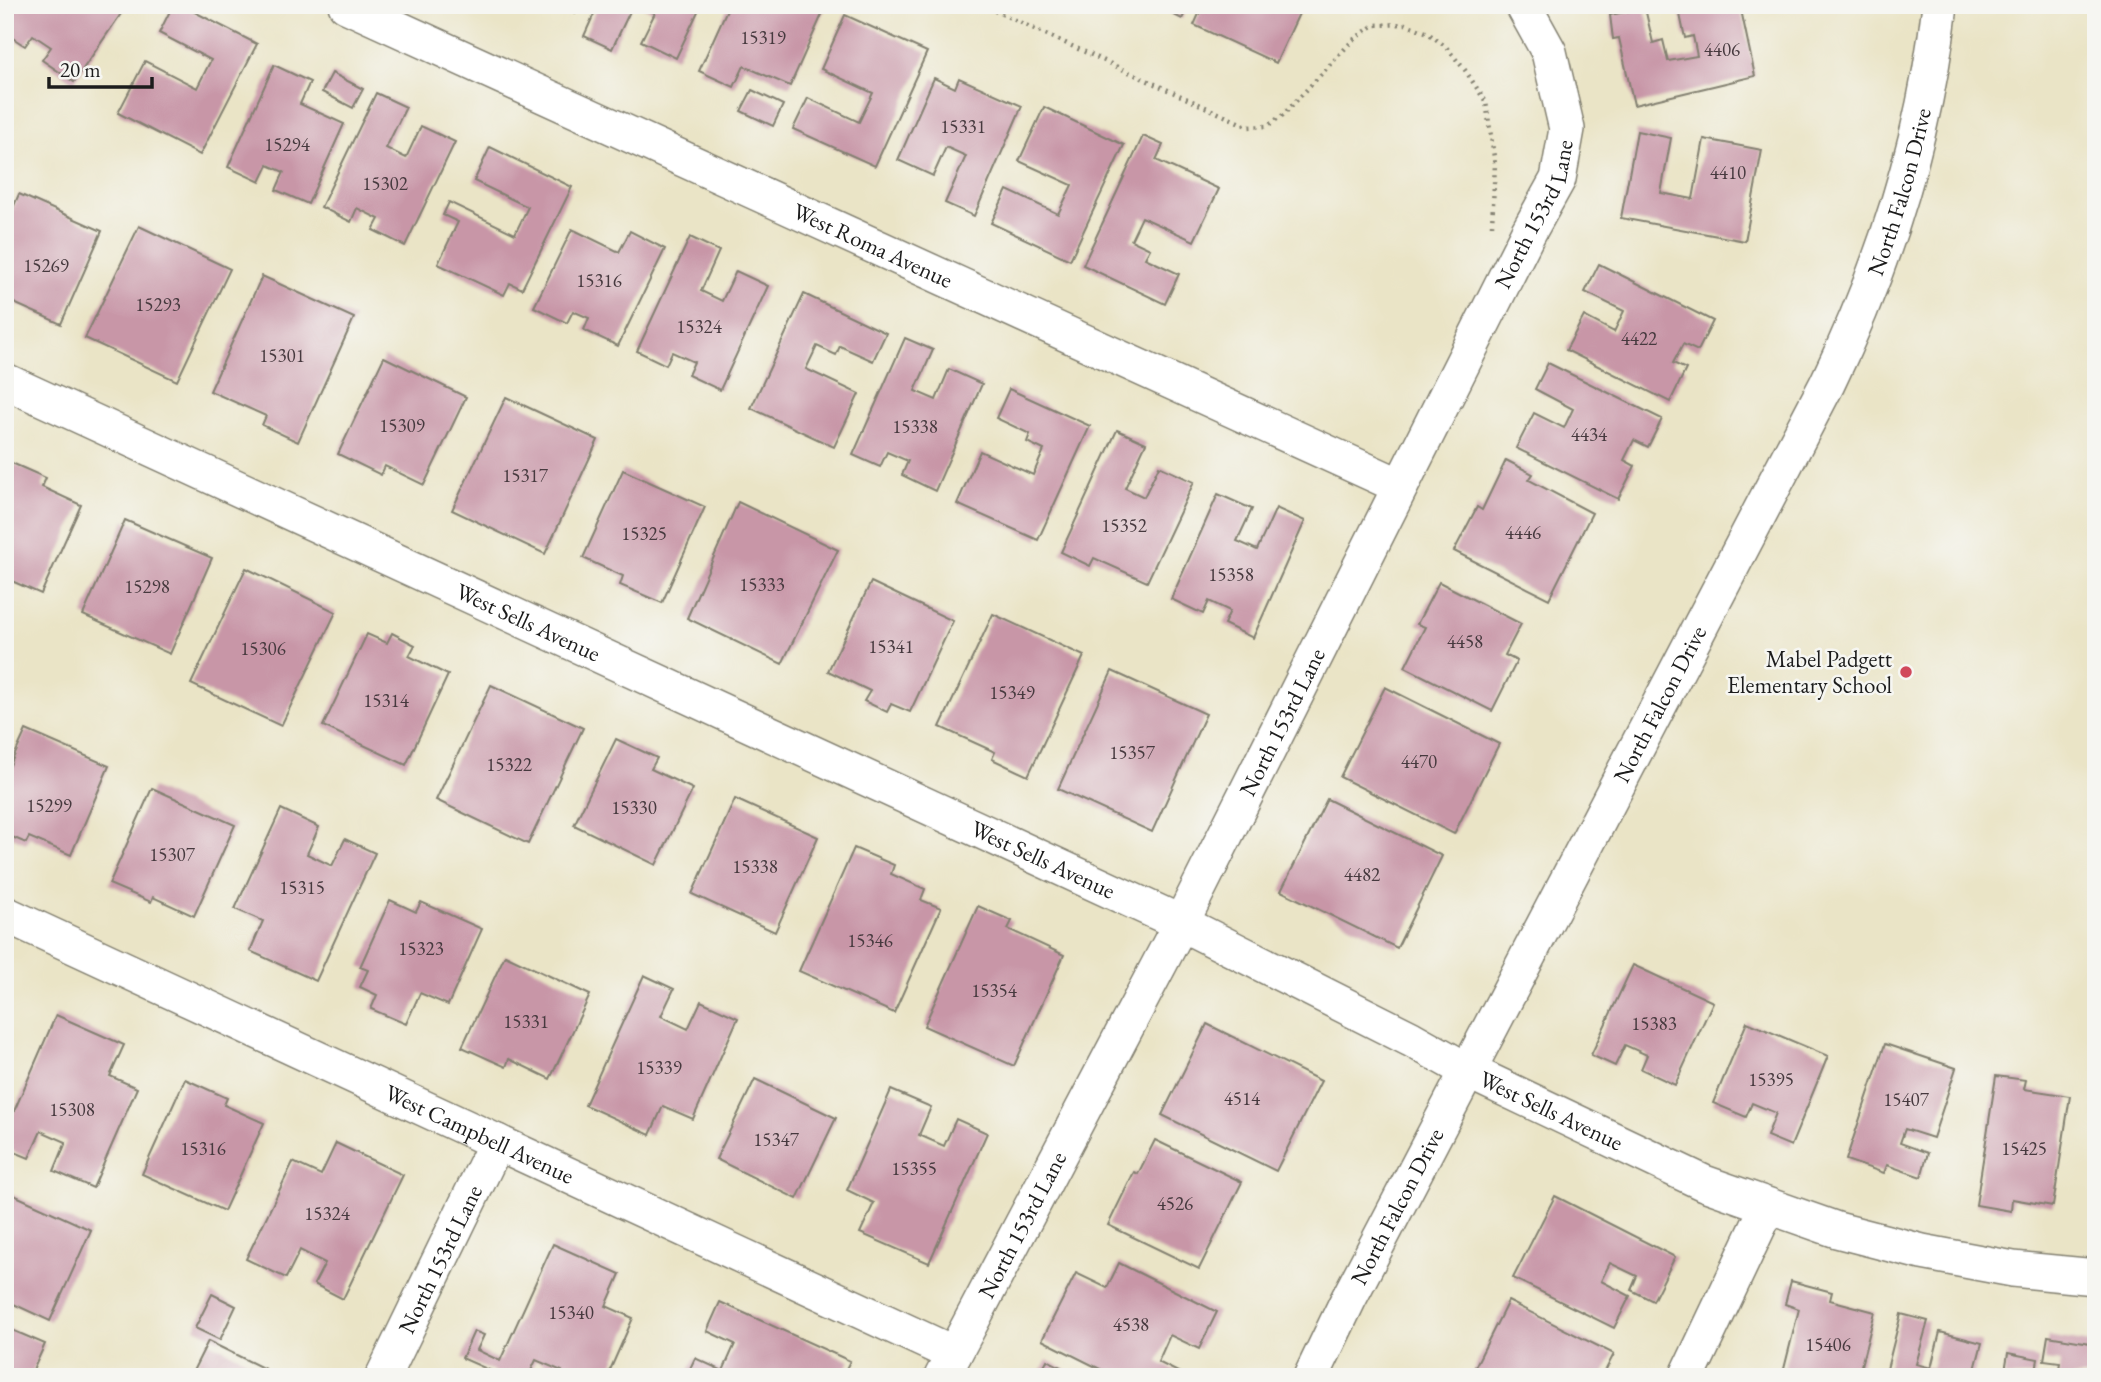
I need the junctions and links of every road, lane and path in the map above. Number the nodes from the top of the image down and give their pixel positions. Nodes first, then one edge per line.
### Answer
1 (346, 5) edge
2 (982, 5) edge
3 (1523, 5) edge
4 (1940, 5) edge
5 (1494, 232) dead end
6 (5, 381) edge
7 (1400, 486) junction
8 (8, 923) edge
9 (1181, 923) junction
10 (1468, 1071) junction
11 (497, 1142) junction
12 (1768, 1206) junction
13 (2096, 1277) edge
14 (948, 1366) edge
15 (383, 1377) edge
16 (1311, 1377) edge
17 (1687, 1377) edge

1 - 7 street, West Roma Avenue
2 - 5 path
3 - 7 street, North 153rd Lane
4 - 10 street, North Falcon Drive
6 - 9 street, West Sells Avenue
7 - 9 street, North 153rd Lane
8 - 11 street, West Campbell Avenue
9 - 10 street, West Sells Avenue
9 - 14 street, North 153rd Lane
10 - 12 street, West Sells Avenue
10 - 16 street, North Falcon Drive
11 - 14 street, West Campbell Avenue
11 - 15 street, North 153rd Lane
12 - 13 street, West Sells Avenue
12 - 17 street

